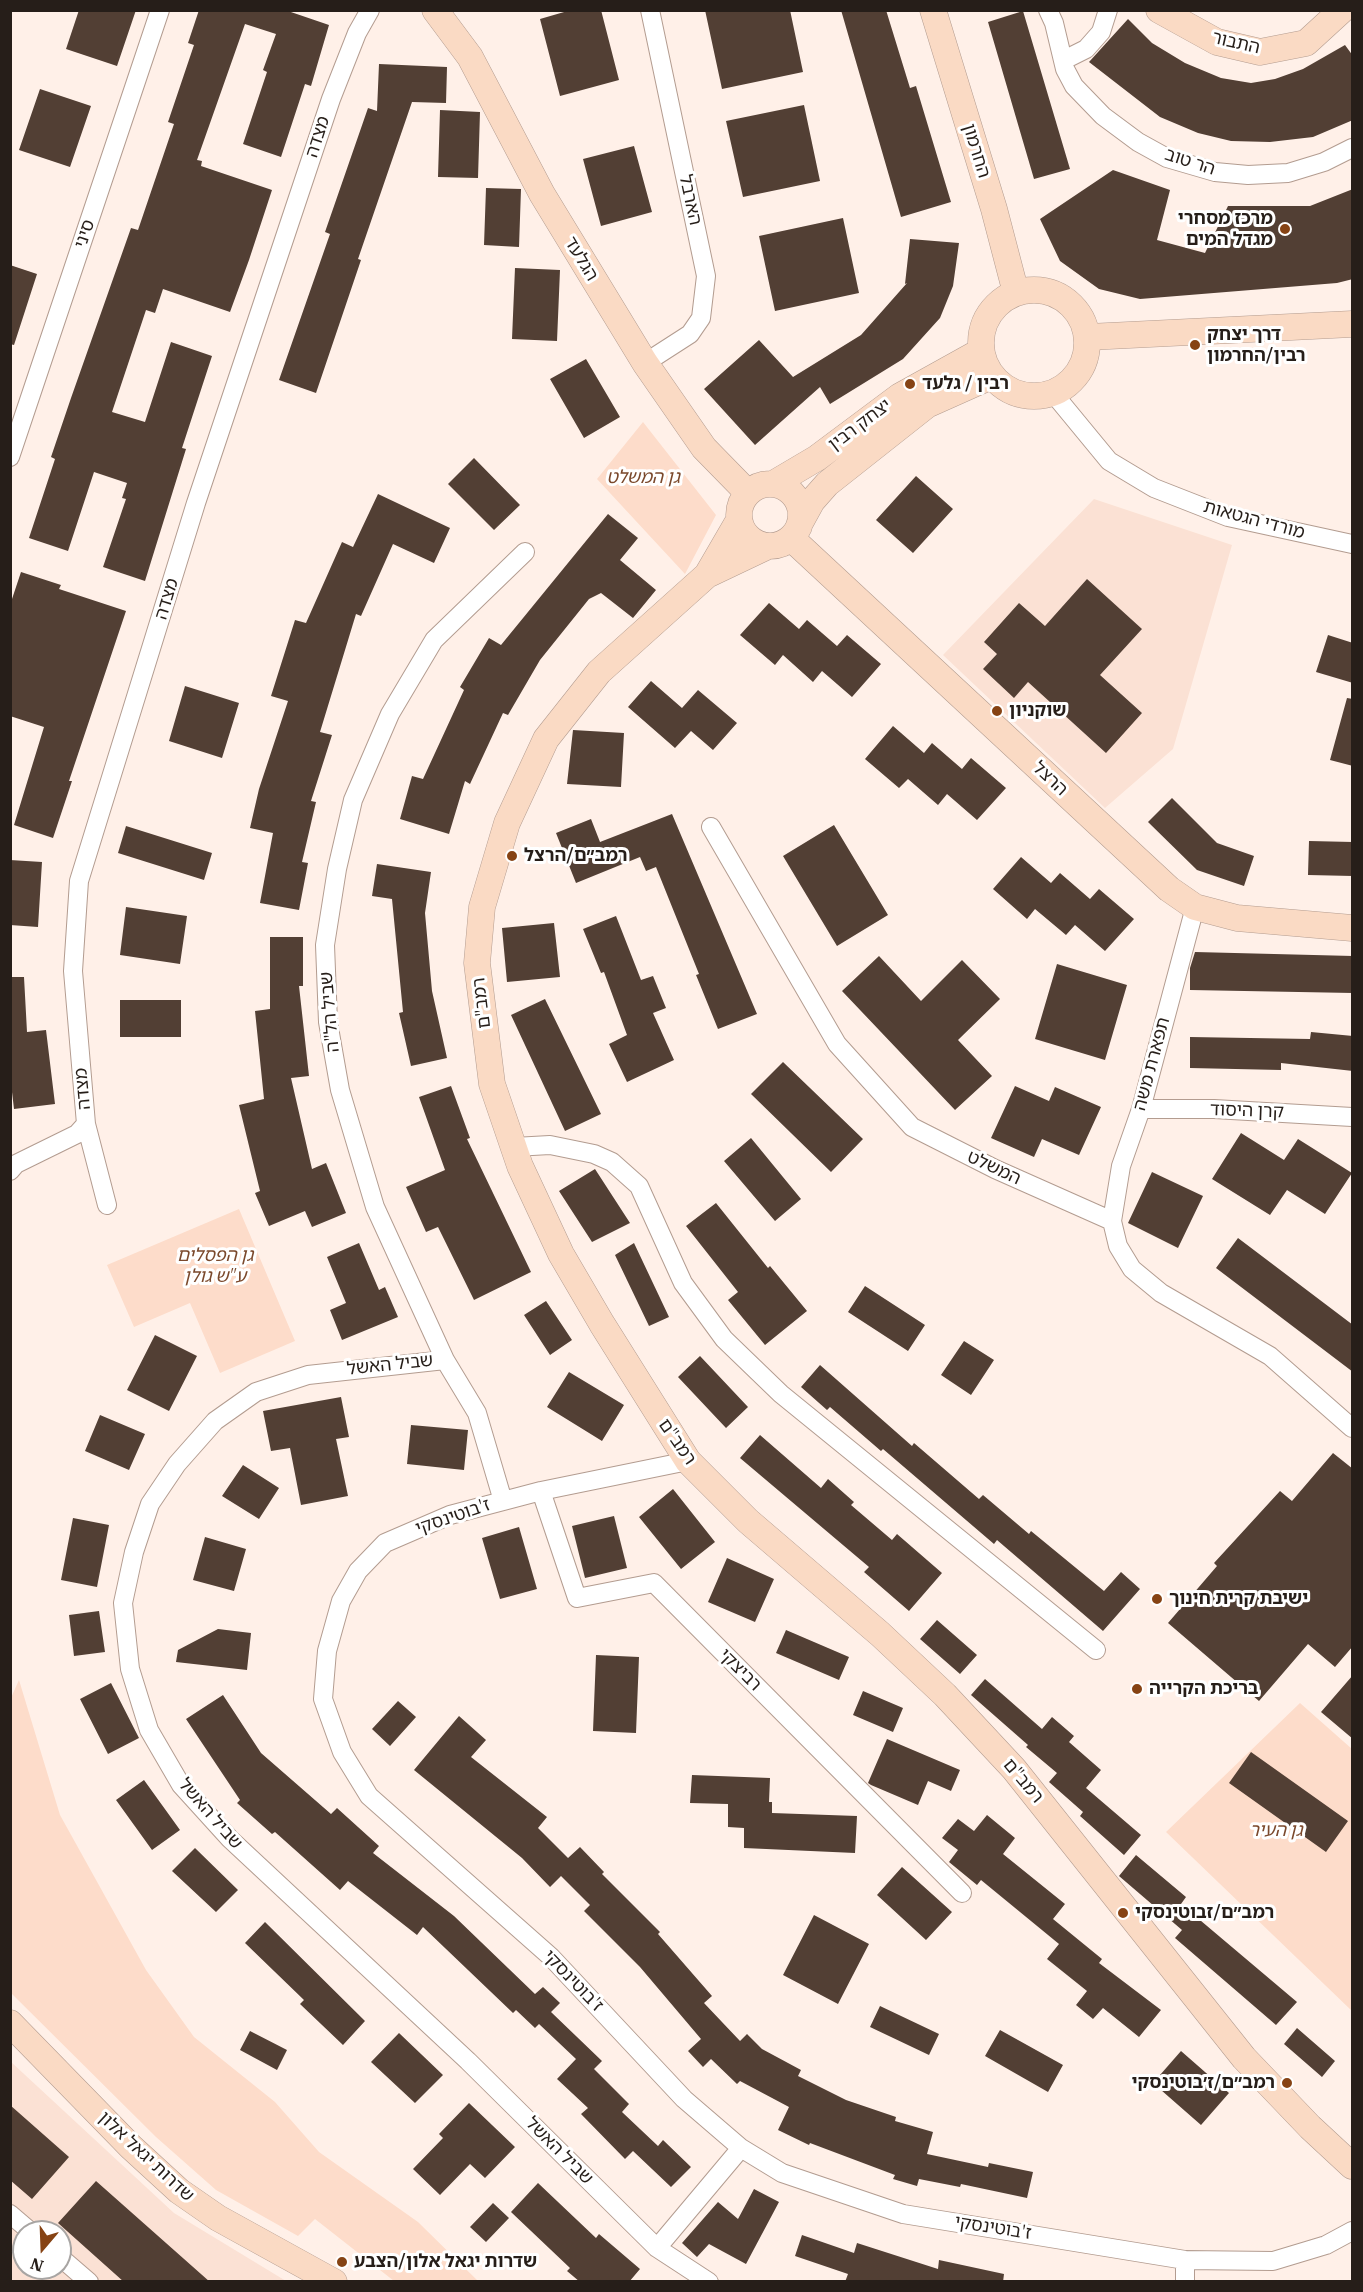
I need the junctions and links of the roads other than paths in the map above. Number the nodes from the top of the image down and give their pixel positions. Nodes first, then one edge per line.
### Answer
1 (160, 10) edge
2 (370, 10) edge
3 (435, 10) edge
4 (650, 10) edge
5 (933, 10) edge
6 (1048, 10) edge
7 (1108, 10) edge
8 (1159, 10) edge
9 (1342, 10) edge
10 (1064, 60) junction
11 (1353, 148) edge
12 (1016, 293) junction
13 (1353, 324) edge
14 (1088, 337) junction
15 (981, 351) junction
16 (645, 363) junction
17 (992, 376) junction
18 (1053, 393) junction
19 (10, 457) edge
20 (773, 484) junction
21 (748, 493) junction
22 (739, 520) junction
23 (787, 535) junction
24 (1353, 544) edge
25 (525, 552) dead end
26 (707, 575) junction
27 (711, 827) dead end
28 (1195, 907) junction
29 (1353, 928) edge
30 (1141, 1109) junction
31 (1353, 1117) edge
32 (86, 1124) junction
33 (514, 1147) junction
34 (10, 1171) edge
35 (107, 1205) dead end
36 (1112, 1221) junction
37 (445, 1359) junction
38 (1353, 1428) edge
39 (688, 1461) junction
40 (542, 1491) junction
41 (503, 1501) junction
42 (1096, 1650) dead end
43 (962, 1893) dead end
44 (10, 2022) edge
45 (741, 2148) junction
46 (1353, 2166) edge
47 (1353, 2231) edge
48 (657, 2248) junction
49 (1185, 2260) junction
50 (72, 2267) edge
51 (89, 2282) edge
52 (333, 2282) edge
53 (709, 2282) edge
54 (1185, 2282) edge

1 - 19 street, סיני
2 - 32 street, מצדה
3 - 16 street, הגלעד
4 - 16 street, הארבל
5 - 12 street, החרמון
6 - 10 street, הר טוב
7 - 10 street
8 - 9 street, התבור
10 - 11 street, הר טוב
12 - 14 street
12 - 15 street
13 - 14 street
14 - 18 street
15 - 17 street
15 - 20 street, יצחק רבין
16 - 21 street, הגלעד
17 - 18 street
17 - 23 street, יצחק רבין
18 - 24 street, מורדי הגטאות
20 - 21 street
20 - 23 street
21 - 22 street
22 - 23 street
22 - 26 street, רמב"ם
23 - 26 street, רמב"ם
23 - 28 street, הרצל
25 - 37 street, שביל הל"ה
26 - 33 street, רמב"ם
27 - 36 street, המשלט
28 - 29 street, הרצל
28 - 30 street, תפארת משה
30 - 31 street, קרן היסוד
30 - 36 street, תפארת משה
32 - 34 street
32 - 35 street, מצדה
33 - 39 street, רמב"ם
33 - 42 street
36 - 38 street
37 - 41 street, שביל הל"ה
37 - 48 street, שביל האשל
39 - 40 street, ז'בוטינסקי
39 - 46 street, רמב"ם
40 - 41 street, ז'בוטינסקי
40 - 43 street, רביצקי
41 - 45 street, ז'בוטינסקי
44 - 52 street, שדרות יגאל אלון
45 - 48 street
45 - 49 street, ז'בוטינסקי
47 - 49 street, ז'בוטינסקי
48 - 53 street, שביל האשל
49 - 54 street
50 - 51 street

